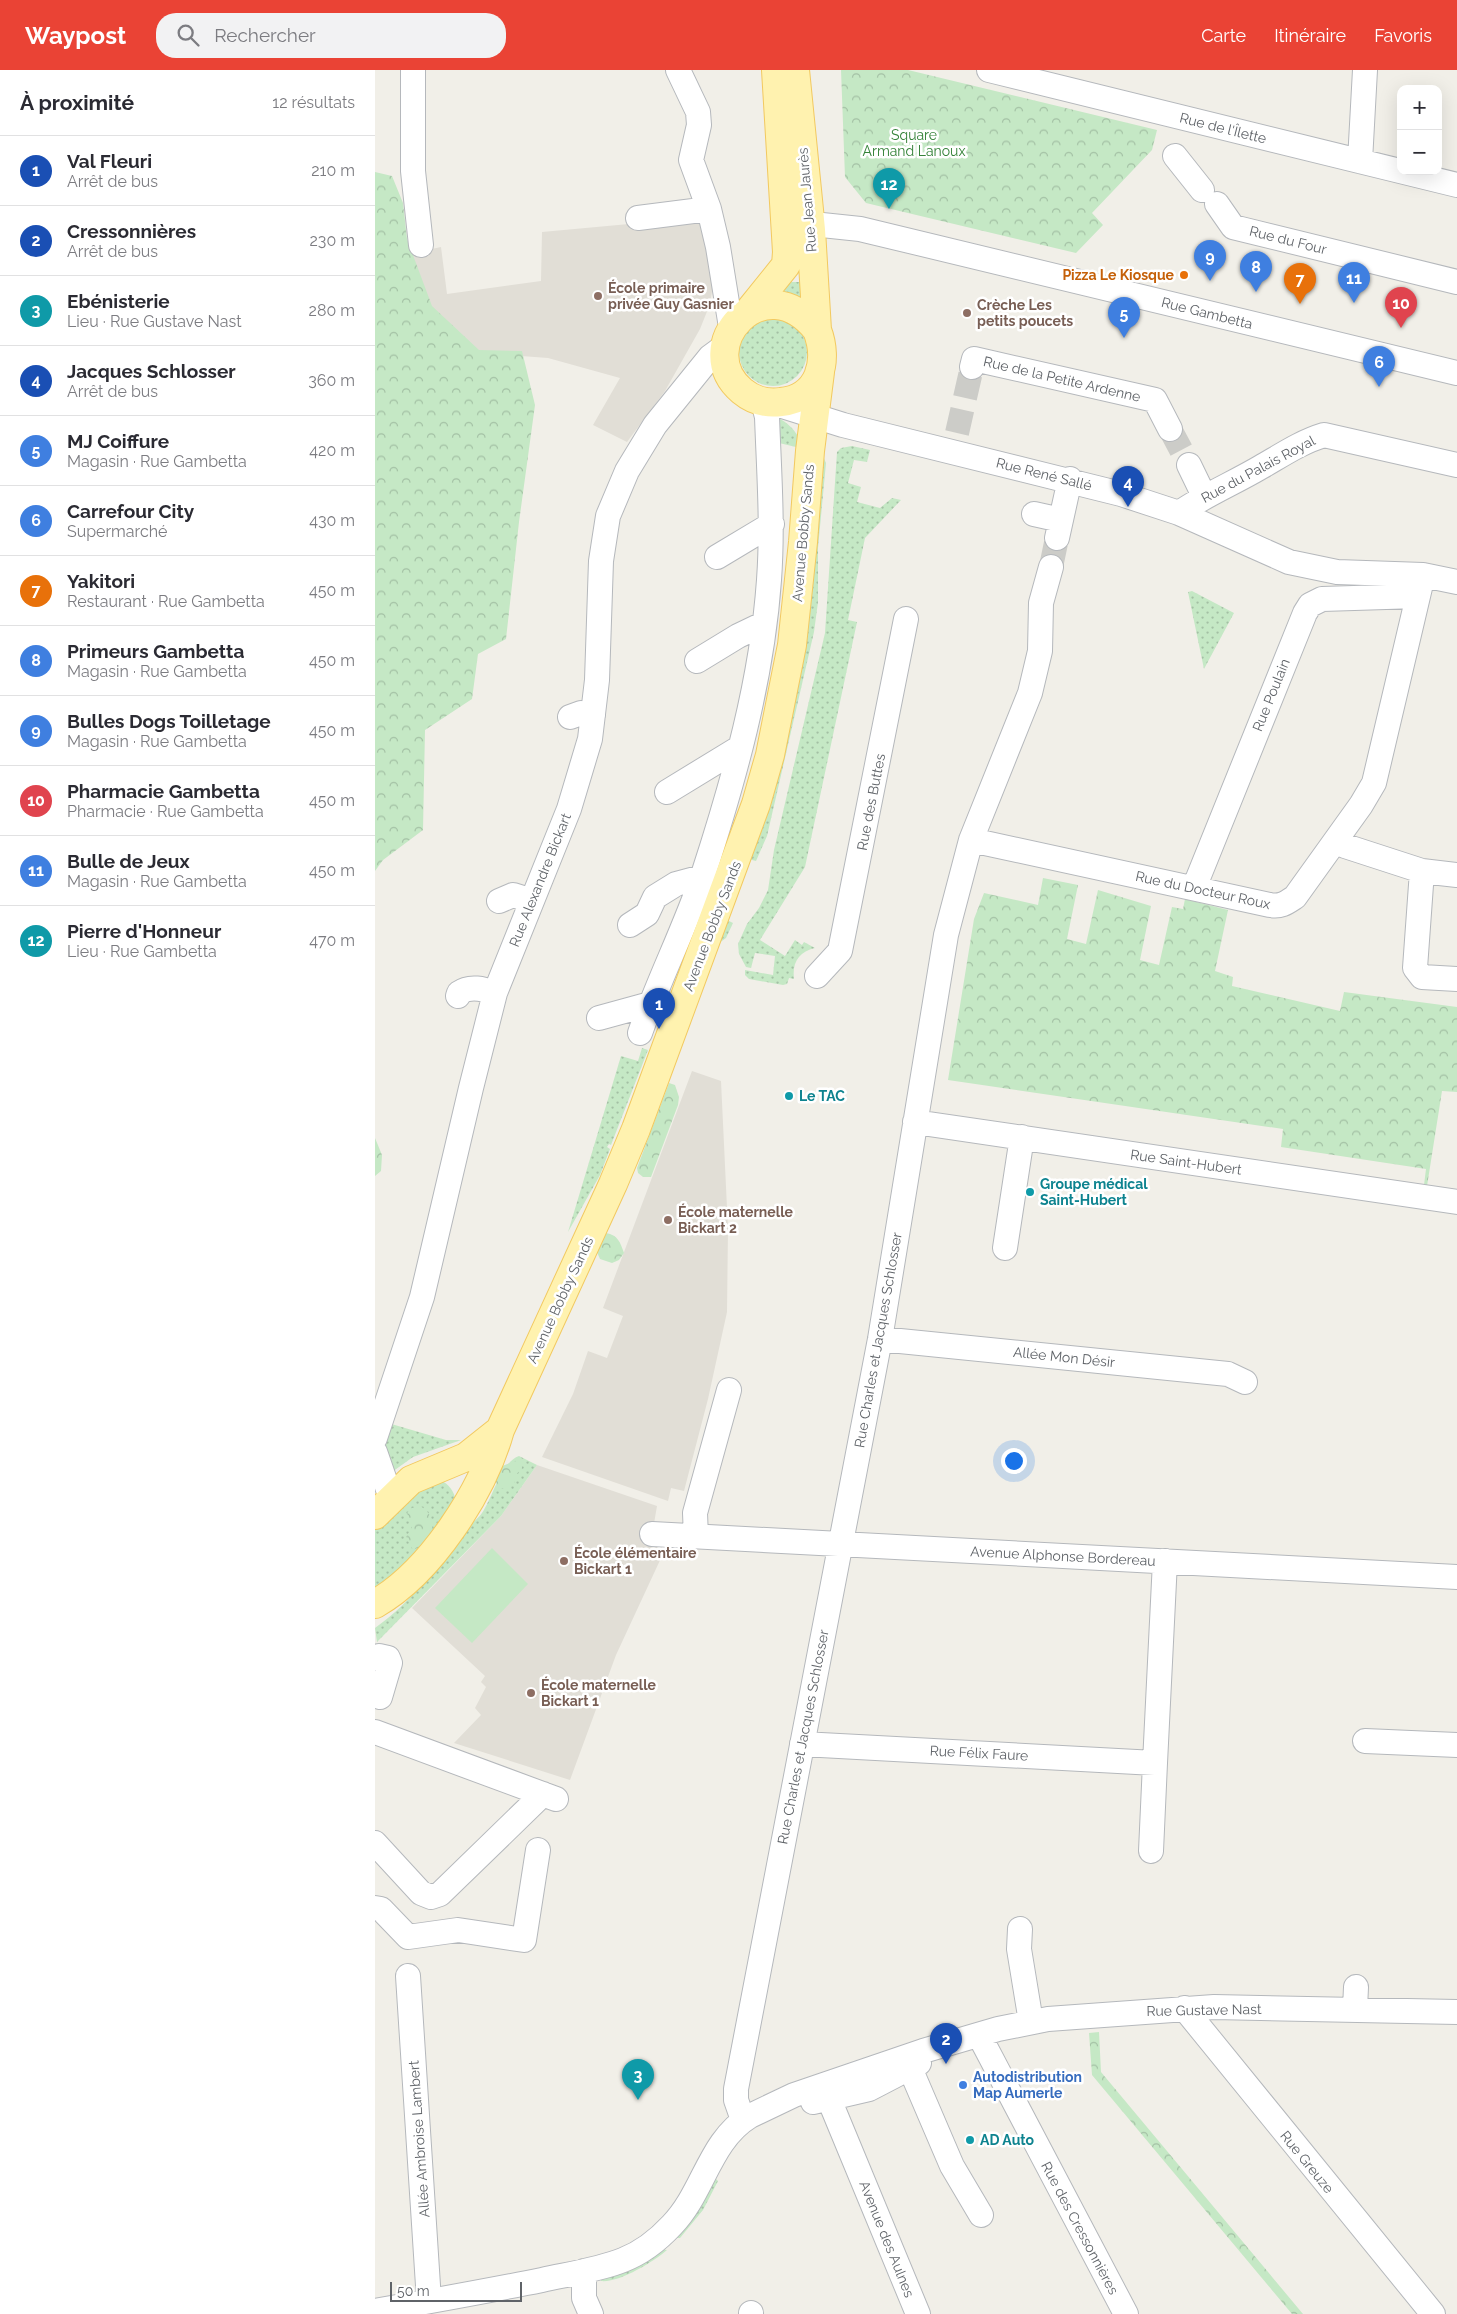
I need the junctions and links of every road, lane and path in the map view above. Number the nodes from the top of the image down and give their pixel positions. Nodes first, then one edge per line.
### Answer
1 (413, 70) edge
2 (678, 70) edge
3 (989, 70) edge
4 (1365, 70) edge
5 (782, 72) edge
6 (1019, 74) edge
7 (1175, 156) dead end
8 (1360, 161) junction
9 (1457, 185) edge
10 (709, 210) junction
11 (638, 218) dead end
12 (839, 228) junction
13 (811, 230) junction
14 (421, 245) dead end
15 (813, 263) junction
16 (786, 266) junction
17 (1457, 282) edge
18 (736, 328) junction
19 (817, 330) junction
20 (972, 367) dead end
21 (820, 372) junction
22 (1457, 373) edge
23 (768, 403) junction
24 (816, 418) junction
25 (1170, 429) tunnel mouth
26 (810, 451) junction
27 (1189, 465) tunnel mouth
28 (1457, 465) edge
29 (1070, 479) junction
30 (1204, 496) junction
31 (1179, 513) junction
32 (1034, 514) dead end
33 (771, 524) junction
34 (717, 557) dead end
35 (1051, 567) tunnel mouth
36 (1457, 582) edge
37 (1421, 586) junction
38 (906, 619) dead end
39 (763, 624) junction
40 (697, 661) dead end
41 (739, 748) junction
42 (667, 792) dead end
43 (971, 840) junction
44 (1335, 840) junction
45 (1422, 871) junction
46 (1457, 876) edge
47 (702, 877) junction
48 (1194, 888) junction
49 (499, 901) dead end
50 (532, 901) junction
51 (630, 924) dead end
52 (817, 976) dead end
53 (1457, 979) edge
54 (495, 993) junction
55 (458, 996) dead end
56 (650, 1004) junction
57 (599, 1018) dead end
58 (640, 1033) dead end
59 (915, 1122) junction
60 (1022, 1137) junction
61 (1457, 1202) edge
62 (1005, 1248) dead end
63 (880, 1340) junction
64 (1245, 1382) dead end
65 (729, 1390) dead end
66 (500, 1430) junction
67 (375, 1438) edge
68 (375, 1452) edge
69 (438, 1469) junction
70 (467, 1503) junction
71 (383, 1506) edge
72 (660, 1534) dead end
73 (696, 1536) junction
74 (840, 1544) junction
75 (1165, 1561) junction
76 (1457, 1577) edge
77 (378, 1601) edge
78 (375, 1658) edge
79 (380, 1697) dead end
80 (375, 1732) edge
81 (1365, 1740) dead end
82 (802, 1744) junction
83 (1457, 1745) edge
84 (1155, 1763) junction
85 (375, 1844) edge
86 (538, 1850) dead end
87 (1151, 1851) dead end
88 (375, 1908) edge
89 (1020, 1929) dead end
90 (409, 1976) dead end
91 (1183, 2008) junction
92 (1457, 2012) edge
93 (1031, 2022) junction
94 (979, 2035) junction
95 (916, 2059) junction
96 (869, 2089) junction
97 (829, 2099) junction
98 (765, 2109) junction
99 (743, 2120) junction
100 (857, 2165) junction
101 (981, 2215) dead end
102 (584, 2271) junction
103 (429, 2301) junction
104 (470, 2304) edge
105 (375, 2311) edge
106 (591, 2314) edge
107 (917, 2314) edge
108 (1126, 2314) edge
109 (1433, 2314) edge

1 - 14 street
2 - 10 street
3 - 6 street, Rue de l'Îlette
4 - 8 street
5 - 13 main road, Rue Jean Jaurès
5 - 16 main road, Rue Jean Jaurès
6 - 8 street, Rue de l'Îlette
7 - 17 street, Rue du Four
8 - 9 street, Rue de l'Îlette
10 - 11 street
10 - 18 street
12 - 13 street, Rue Gambetta
12 - 15 street
12 - 22 street, Rue Gambetta
13 - 15 main road, Rue Jean Jaurès
13 - 16 street
15 - 19 main road, Rue Jean Jaurès
16 - 18 main road
18 - 19 main road
18 - 23 main road
18 - 50 street, Rue Alexandre Bickart
19 - 21 main road
20 - 25 street, Rue de la Petite Ardenne
21 - 23 main road
21 - 24 main road, Avenue Bobby Sands
23 - 24 street, Rue René Sallé
23 - 26 main road, Avenue Bobby Sands
23 - 33 street
24 - 26 main road, Avenue Bobby Sands
24 - 29 street, Rue René Sallé
26 - 66 main road, Avenue Bobby Sands
27 - 30 street
28 - 30 street, Rue du Palais Royal
29 - 31 street, Rue René Sallé
29 - 32 street
30 - 31 street, Rue du Palais Royal
31 - 37 street, Rue René Sallé
33 - 34 street
33 - 39 street
35 - 43 street, Rue Charles et Jacques Schlosser
36 - 37 street, Rue René Sallé
37 - 44 street, Rue du Docteur Roux
37 - 48 street, Rue Poulain
38 - 52 street, Rue des Buttes
39 - 40 street
39 - 41 street
41 - 42 street
41 - 47 street
43 - 48 street, Rue du Docteur Roux
43 - 59 street, Rue Charles et Jacques Schlosser
44 - 45 street
44 - 48 street, Rue du Docteur Roux
45 - 46 street
45 - 53 street
47 - 51 street
47 - 56 street
49 - 50 street
50 - 54 street, Rue Alexandre Bickart
54 - 55 street
54 - 67 street, Rue Alexandre Bickart
56 - 57 street
56 - 58 street
59 - 60 street, Rue Saint-Hubert
59 - 63 street, Rue Charles et Jacques Schlosser
60 - 61 street, Rue Saint-Hubert
60 - 62 street
63 - 64 street, Allée Mon Désir
63 - 74 street, Rue Charles et Jacques Schlosser
65 - 73 street
66 - 69 main road, Avenue Bobby Sands
66 - 70 main road, Avenue Bobby Sands
68 - 71 street
69 - 70 main road
69 - 71 main road, Avenue Bobby Sands
70 - 77 main road, Avenue Bobby Sands
72 - 73 street, Avenue Alphonse Bordereau
73 - 74 street, Avenue Alphonse Bordereau
74 - 75 street, Avenue Alphonse Bordereau
74 - 82 street, Rue Charles et Jacques Schlosser
75 - 76 street, Avenue Alphonse Bordereau
75 - 84 street
78 - 79 street
80 - 85 street
81 - 83 street
82 - 84 street, Rue Félix Faure
82 - 99 street, Rue Charles et Jacques Schlosser
84 - 87 street
86 - 88 street
89 - 93 street
90 - 103 street, Allée Ambroise Lambert
91 - 92 street, Rue Gustave Nast
91 - 93 street, Rue Gustave Nast
91 - 109 street, Rue Greuze
93 - 94 street, Rue Gustave Nast
94 - 95 street, Rue Gustave Nast
94 - 108 street, Rue des Cressonnières
95 - 96 street, Rue Gustave Nast
95 - 97 street, Rue Gustave Nast
95 - 98 street, Rue Gustave Nast
95 - 101 street
96 - 97 street, Rue Gustave Nast
96 - 100 street, Avenue des Aulnes
97 - 98 street, Rue Gustave Nast
97 - 100 street, Avenue des Aulnes
98 - 99 street, Rue Gustave Nast
99 - 102 street, Rue Gustave Nast
100 - 107 street, Avenue des Aulnes
102 - 104 street, Rue Gustave Nast
102 - 106 street
103 - 104 street, Rue Gustave Nast
103 - 105 street, Rue Gustave Nast

